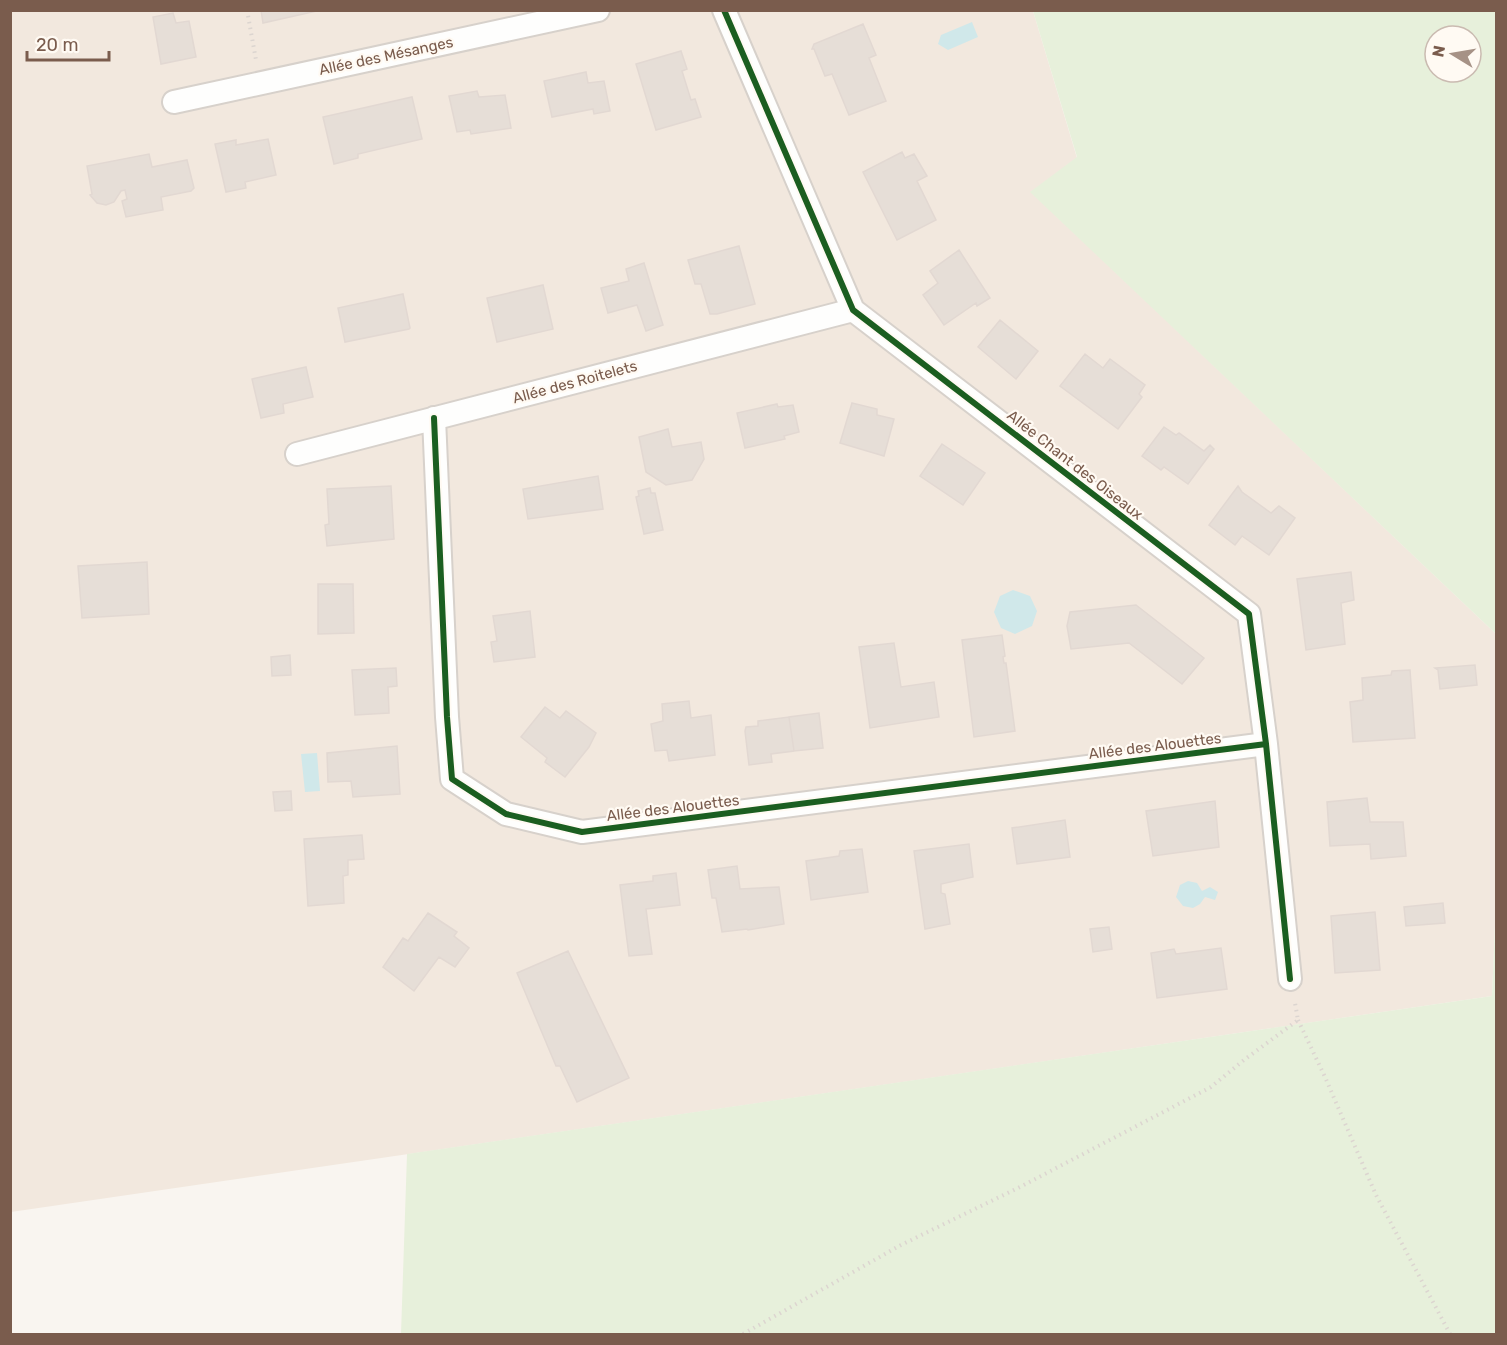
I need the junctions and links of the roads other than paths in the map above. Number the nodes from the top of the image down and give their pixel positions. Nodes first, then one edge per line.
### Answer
1 (597, 10) edge
2 (724, 10) edge
3 (174, 102) dead end
4 (853, 310) junction
5 (434, 418) junction
6 (297, 454) dead end
7 (1266, 744) junction
8 (1290, 979) road end

1 - 3 street, Allée des Mésanges
2 - 4 street, Allée Chant des Oiseaux
4 - 5 street, Allée des Roitelets
4 - 7 street, Allée Chant des Oiseaux
5 - 6 street, Allée des Roitelets
5 - 7 street, Allée des Alouettes
7 - 8 street, Allée Chant des Oiseaux

